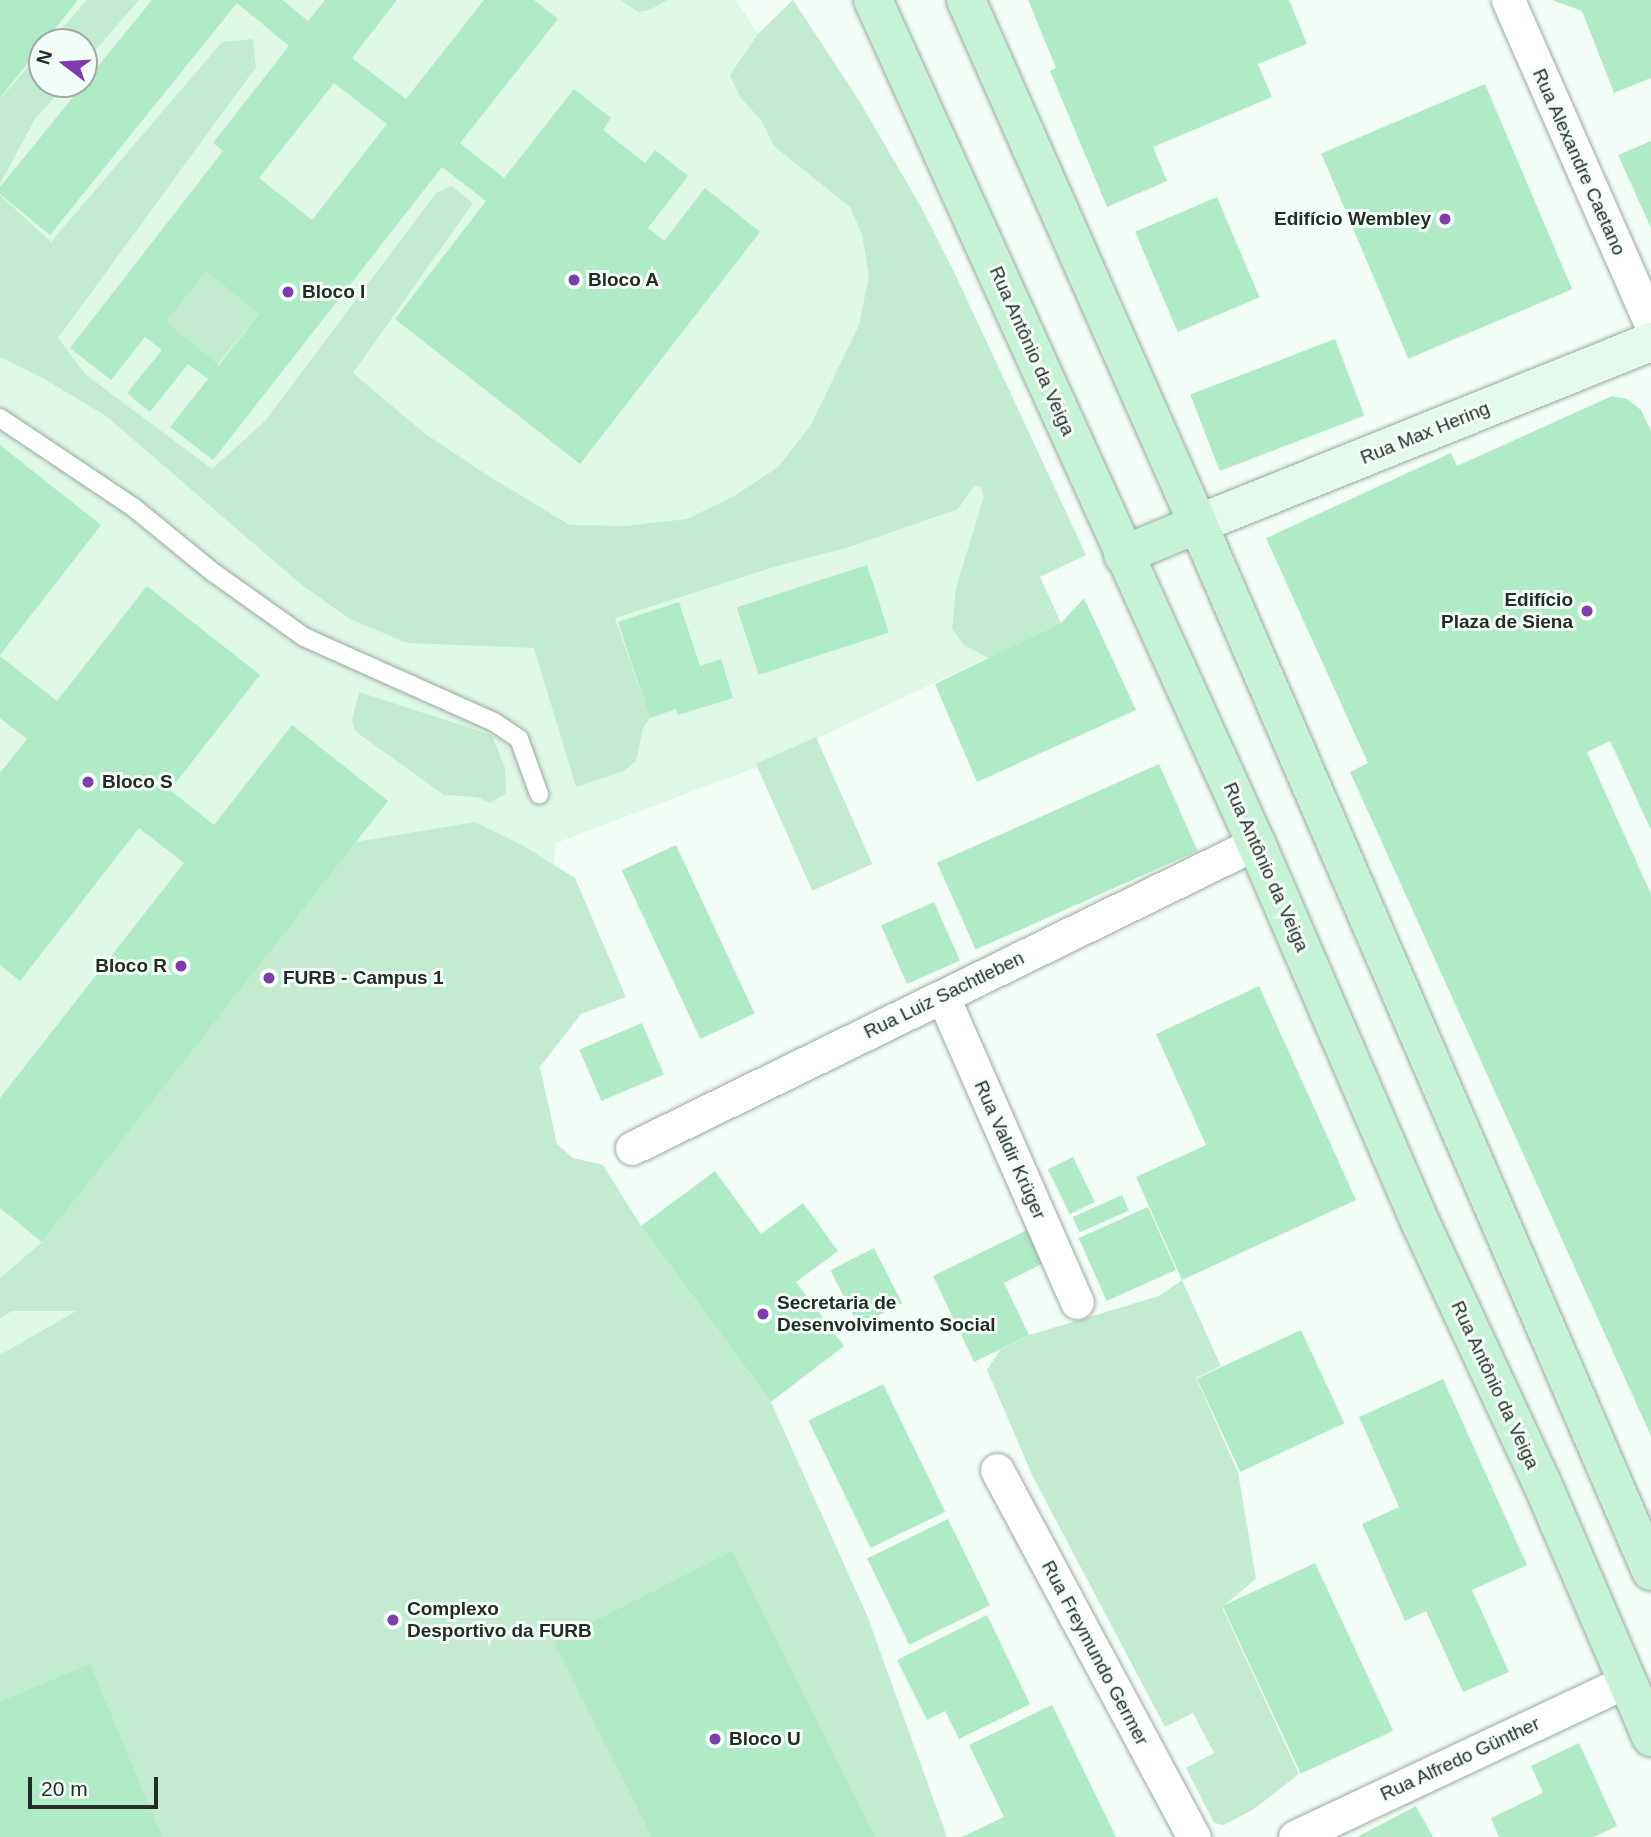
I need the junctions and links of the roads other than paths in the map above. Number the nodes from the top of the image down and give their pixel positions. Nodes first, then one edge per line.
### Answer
1 (873, 0) edge
2 (966, 0) edge
3 (1508, 0) edge
4 (1651, 324) edge
5 (1651, 342) edge
6 (0, 418) edge
7 (1198, 524) junction
8 (1123, 555) junction
9 (539, 794) dead end
10 (1256, 843) junction
11 (943, 997) junction
12 (632, 1148) dead end
13 (1077, 1302) dead end
14 (996, 1470) dead end
15 (1651, 1571) edge
16 (1626, 1681) junction
17 (1651, 1737) edge
18 (1194, 1837) edge
19 (1295, 1837) edge

1 - 8 main road, Rua Antônio da Veiga
2 - 7 main road
3 - 4 street, Rua Alexandre Caetano
5 - 7 street, Rua Max Hering
6 - 9 lane
7 - 8 main road
7 - 15 main road
8 - 10 main road, Rua Antônio da Veiga
10 - 11 street, Rua Luiz Sachtleben
10 - 16 main road, Rua Antônio da Veiga
11 - 12 street, Rua Luiz Sachtleben
11 - 13 street, Rua Valdir Krüger
14 - 18 street, Rua Freymundo Germer
16 - 17 main road, Rua Antônio da Veiga
16 - 19 street, Rua Alfredo Günther

